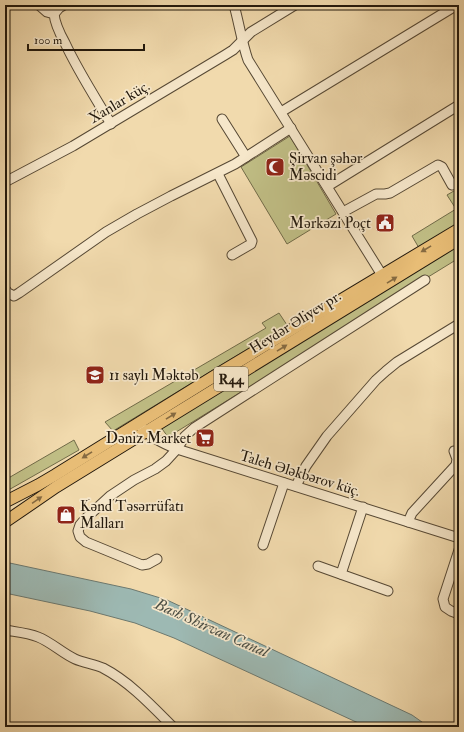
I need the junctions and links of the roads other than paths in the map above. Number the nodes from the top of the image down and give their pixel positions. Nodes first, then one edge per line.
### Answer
1 (39, 5) edge
2 (64, 5) edge
3 (234, 5) edge
4 (294, 5) edge
5 (457, 5) edge
6 (54, 14) junction
7 (243, 40) junction
8 (459, 104) edge
9 (280, 112) junction
10 (222, 119) dead end
11 (111, 124) junction
12 (291, 128) junction
13 (246, 157) junction
14 (218, 174) junction
15 (5, 182) edge
16 (452, 185) dead end
17 (328, 186) junction
18 (343, 212) junction
19 (459, 229) edge
20 (459, 239) edge
21 (232, 255) dead end
22 (382, 275) junction
23 (426, 280) dead end
24 (5, 289) edge
25 (459, 324) edge
26 (142, 428) junction
27 (177, 449) junction
28 (454, 451) dead end
29 (284, 483) junction
30 (296, 486) junction
31 (5, 502) edge
32 (363, 507) junction
33 (5, 522) edge
34 (408, 522) junction
35 (459, 538) edge
36 (263, 545) dead end
37 (459, 550) edge
38 (158, 559) dead end
39 (318, 566) dead end
40 (341, 574) junction
41 (388, 591) dead end
42 (459, 614) edge
43 (5, 630) edge
44 (173, 727) edge

1 - 6 street
2 - 6 street
3 - 7 street
4 - 7 street, Xanlar küç.
5 - 9 street
6 - 11 street
7 - 9 street
7 - 11 street, Xanlar küç.
8 - 17 street
9 - 12 street
10 - 13 street
11 - 15 street, Xanlar küç.
12 - 13 street
12 - 17 street
13 - 14 street
14 - 21 street
14 - 24 street
16 - 18 street
17 - 18 street
18 - 22 street
19 -> 22 main road, Heydər Əliyev pr. / R44
26 -> 20 main road, Heydər Əliyev pr. / R44
22 - 26 main road, Heydər Əliyev pr. / R44
23 - 27 street
25 - 30 street
26 - 27 street, Taleh Ələkbərov küç.
26 -> 31 main road, Heydər Əliyev pr. / R44
33 -> 26 main road, Heydər Əliyev pr. / R44
27 - 29 street, Taleh Ələkbərov küç.
27 - 38 street
28 - 34 street
29 - 30 street, Taleh Ələkbərov küç.
29 - 36 street
30 - 32 street, Taleh Ələkbərov küç.
32 - 34 street, Taleh Ələkbərov küç.
32 - 40 street
34 - 35 street, Taleh Ələkbərov küç.
37 - 42 street
39 - 40 street
40 - 41 street
43 - 44 street

